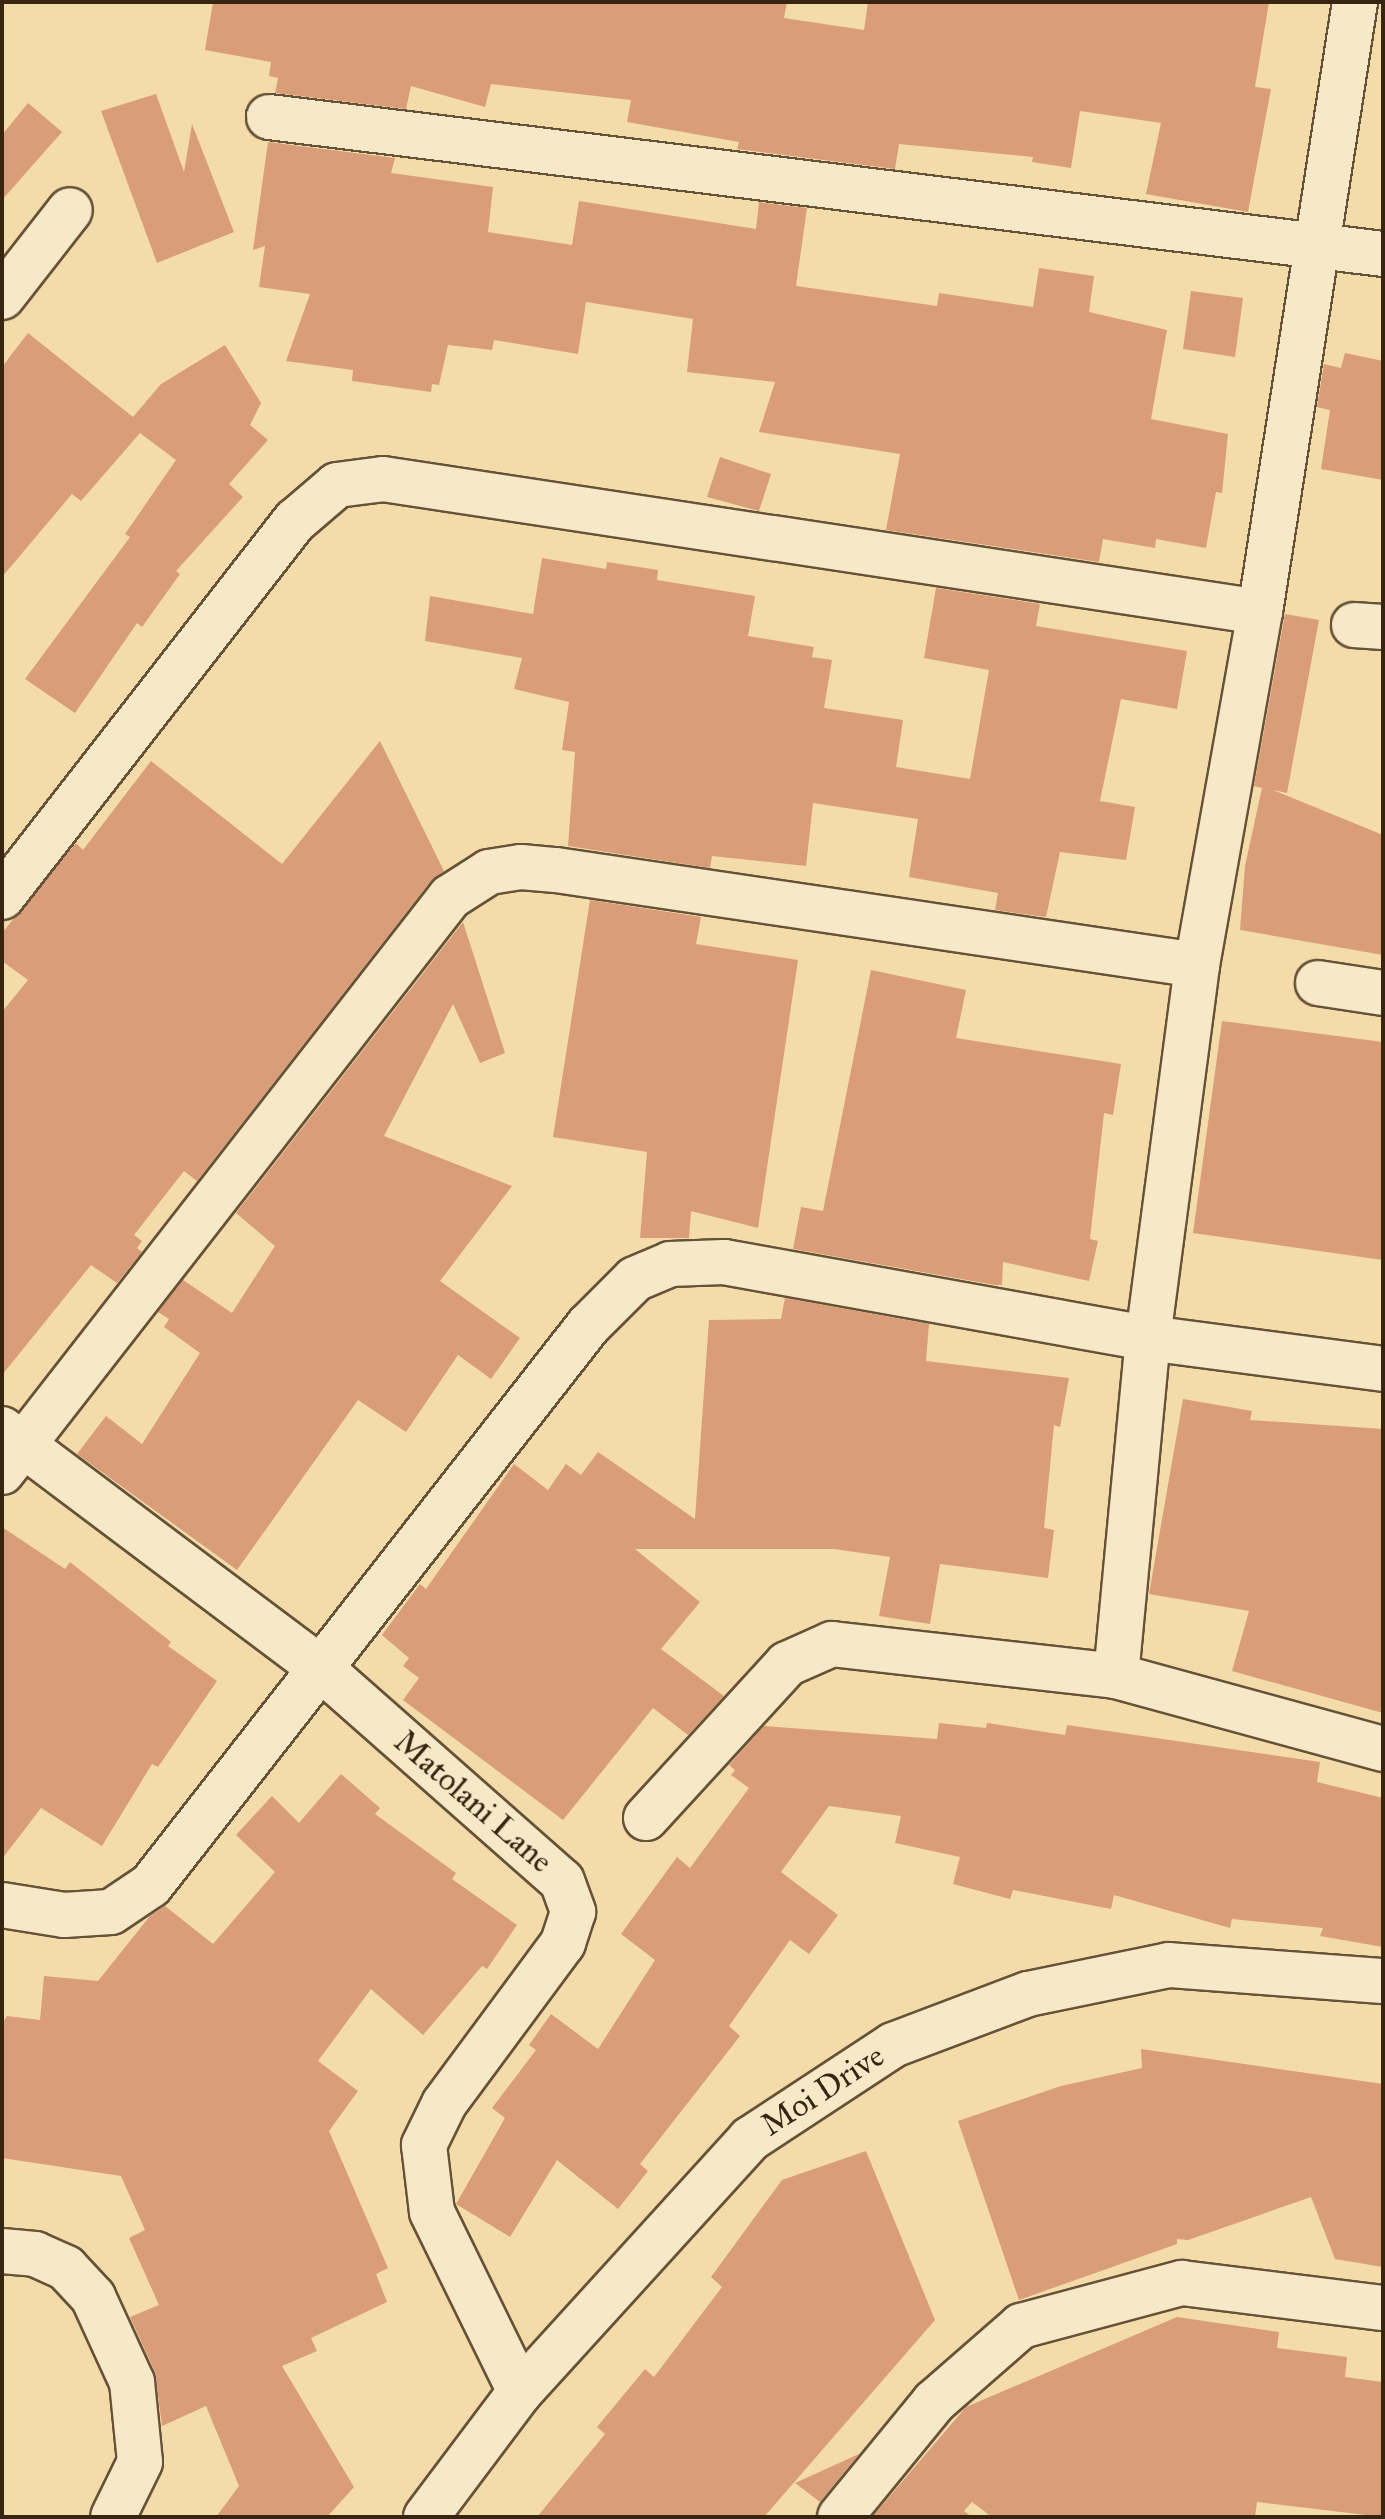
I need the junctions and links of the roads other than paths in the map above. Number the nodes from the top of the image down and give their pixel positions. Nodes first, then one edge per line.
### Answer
1 (1355, 2) edge
2 (269, 117) dead end
3 (70, 210) dead end
4 (1318, 248) junction
5 (1383, 254) edge
6 (2, 297) edge
7 (1260, 612) junction
8 (2, 897) edge
9 (1197, 965) junction
10 (1318, 983) dead end
11 (1383, 993) edge
12 (1148, 1338) junction
13 (1383, 1369) edge
14 (9, 1448) edge
15 (318, 1666) junction
16 (1116, 1676) junction
17 (1383, 1749) edge
18 (646, 1818) dead end
19 (2, 1905) edge
20 (1383, 1981) edge
21 (2, 2251) edge
22 (1383, 2308) edge
23 (520, 2392) junction
24 (113, 2517) edge
25 (426, 2517) edge
26 (840, 2517) edge

1 - 4 street
2 - 4 street
3 - 6 street
4 - 5 street
4 - 7 street
7 - 8 street
7 - 9 street
9 - 12 street
9 - 14 street
10 - 11 street
12 - 13 street
12 - 15 street
12 - 16 street
14 - 15 street, Matolani Lane
15 - 19 street
15 - 23 street, Matolani Lane
16 - 17 street
16 - 18 street
20 - 23 street, Moi Drive
21 - 24 street
22 - 26 street
23 - 25 street, Moi Drive

